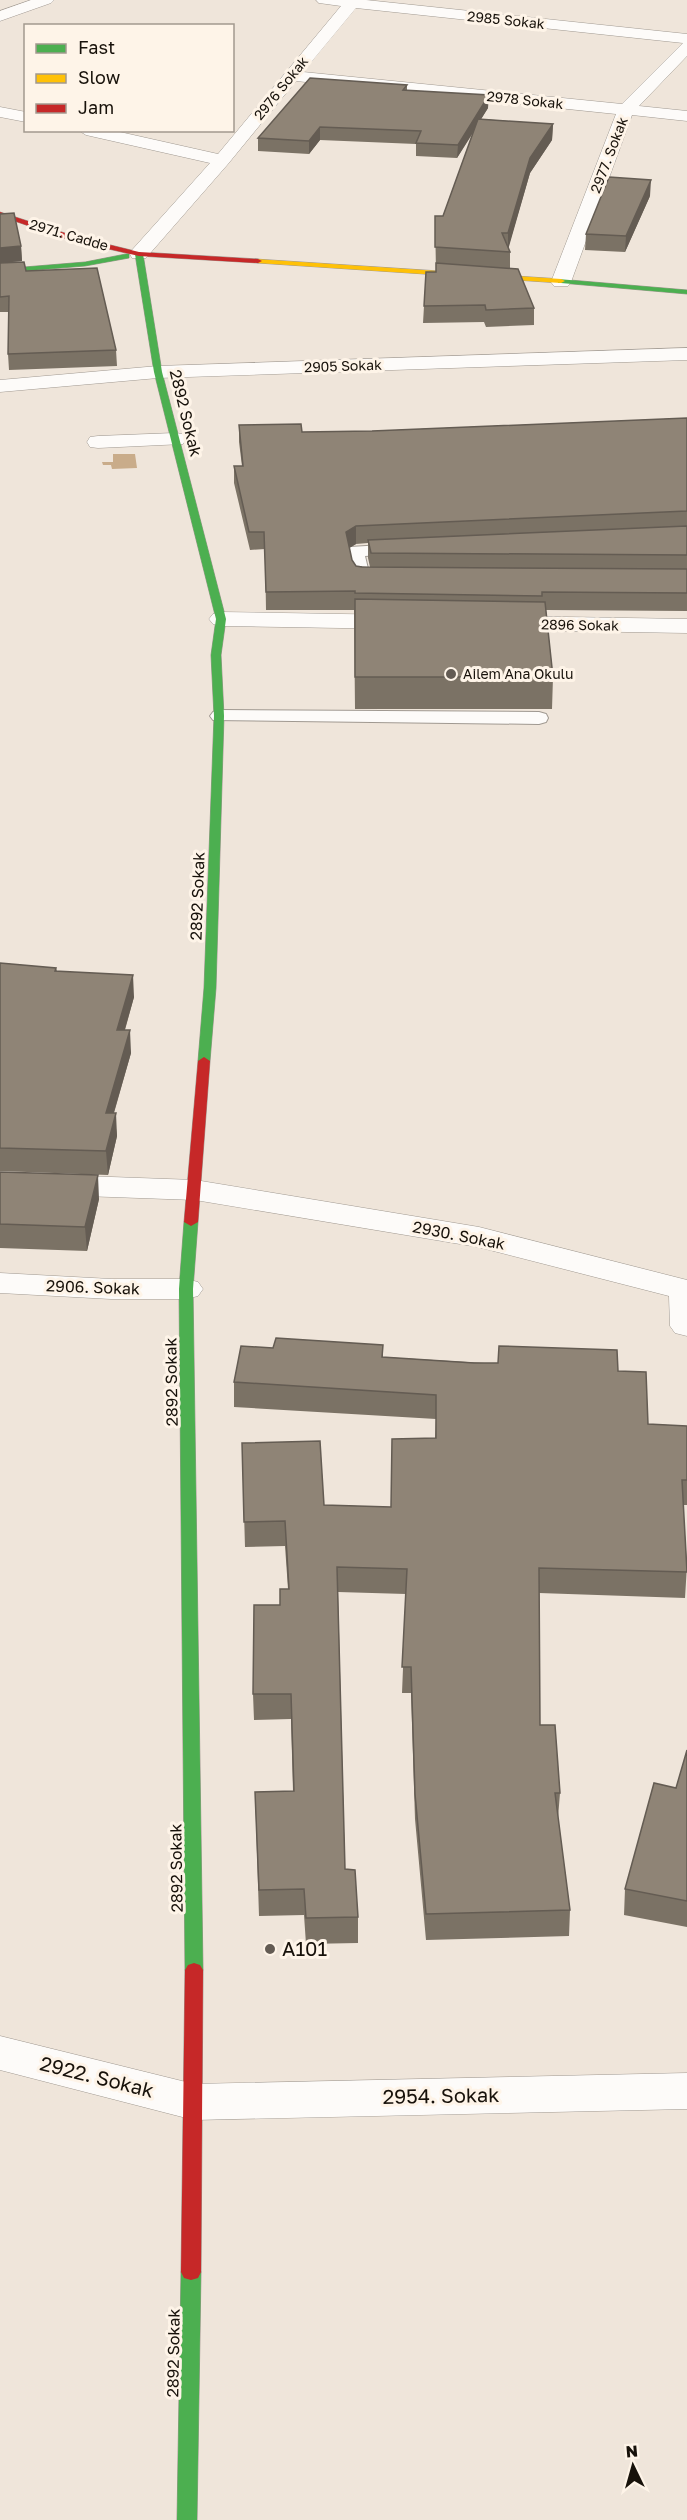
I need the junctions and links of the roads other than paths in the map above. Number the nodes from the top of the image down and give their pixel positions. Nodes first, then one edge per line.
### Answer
1 (46, 0) edge
2 (324, 0) edge
3 (352, 3) junction
4 (0, 16) edge
5 (687, 39) edge
6 (687, 47) edge
7 (290, 76) junction
8 (626, 110) junction
9 (0, 112) edge
10 (687, 116) edge
11 (24, 117) edge
12 (95, 132) edge
13 (222, 160) junction
14 (0, 214) edge
15 (140, 254) junction
16 (0, 271) edge
17 (561, 282) junction
18 (687, 292) edge
19 (687, 354) edge
20 (158, 372) junction
21 (0, 386) edge
22 (175, 439) junction
23 (98, 442) dead end
24 (415, 548) edge
25 (397, 578) edge
26 (221, 619) junction
27 (424, 622) edge
28 (484, 623) edge
29 (687, 626) edge
30 (219, 716) junction
31 (539, 718) dead end
32 (0, 1183) edge
33 (195, 1190) junction
34 (0, 1283) edge
35 (186, 1289) junction
36 (687, 1326) edge
37 (0, 2053) edge
38 (687, 2091) edge
39 (194, 2102) junction
40 (187, 2520) edge

1 - 4 street
2 - 3 street, 2985 Sokak
3 - 5 street, 2985 Sokak
3 - 7 street, 2976 Sokak
6 - 8 street, 2977. Sokak
7 - 8 street, 2978 Sokak
7 - 13 street, 2976 Sokak
8 - 10 street, 2978 Sokak
8 - 17 street, 2977. Sokak
9 - 11 street
12 - 13 street
13 - 15 street, 2976 Sokak
14 - 15 street, 2971. Cadde
15 - 16 street
15 - 17 street
15 - 20 street, 2892 Sokak
17 - 18 street
19 - 20 street, 2905 Sokak
20 - 21 street, 2905 Sokak
20 - 22 street, 2892 Sokak
22 - 23 street
22 - 26 street, 2892 Sokak
24 - 25 lane
26 - 27 street
26 - 30 street, 2892 Sokak
28 - 29 street, 2896 Sokak
30 - 31 lane
30 - 33 street, 2892 Sokak
32 - 33 street
33 - 35 street, 2892 Sokak
33 - 36 street, 2930. Sokak
34 - 35 street, 2906. Sokak
35 - 39 street, 2892 Sokak
37 - 39 street, 2922. Sokak
38 - 39 street, 2954. Sokak
39 - 40 street, 2892 Sokak

